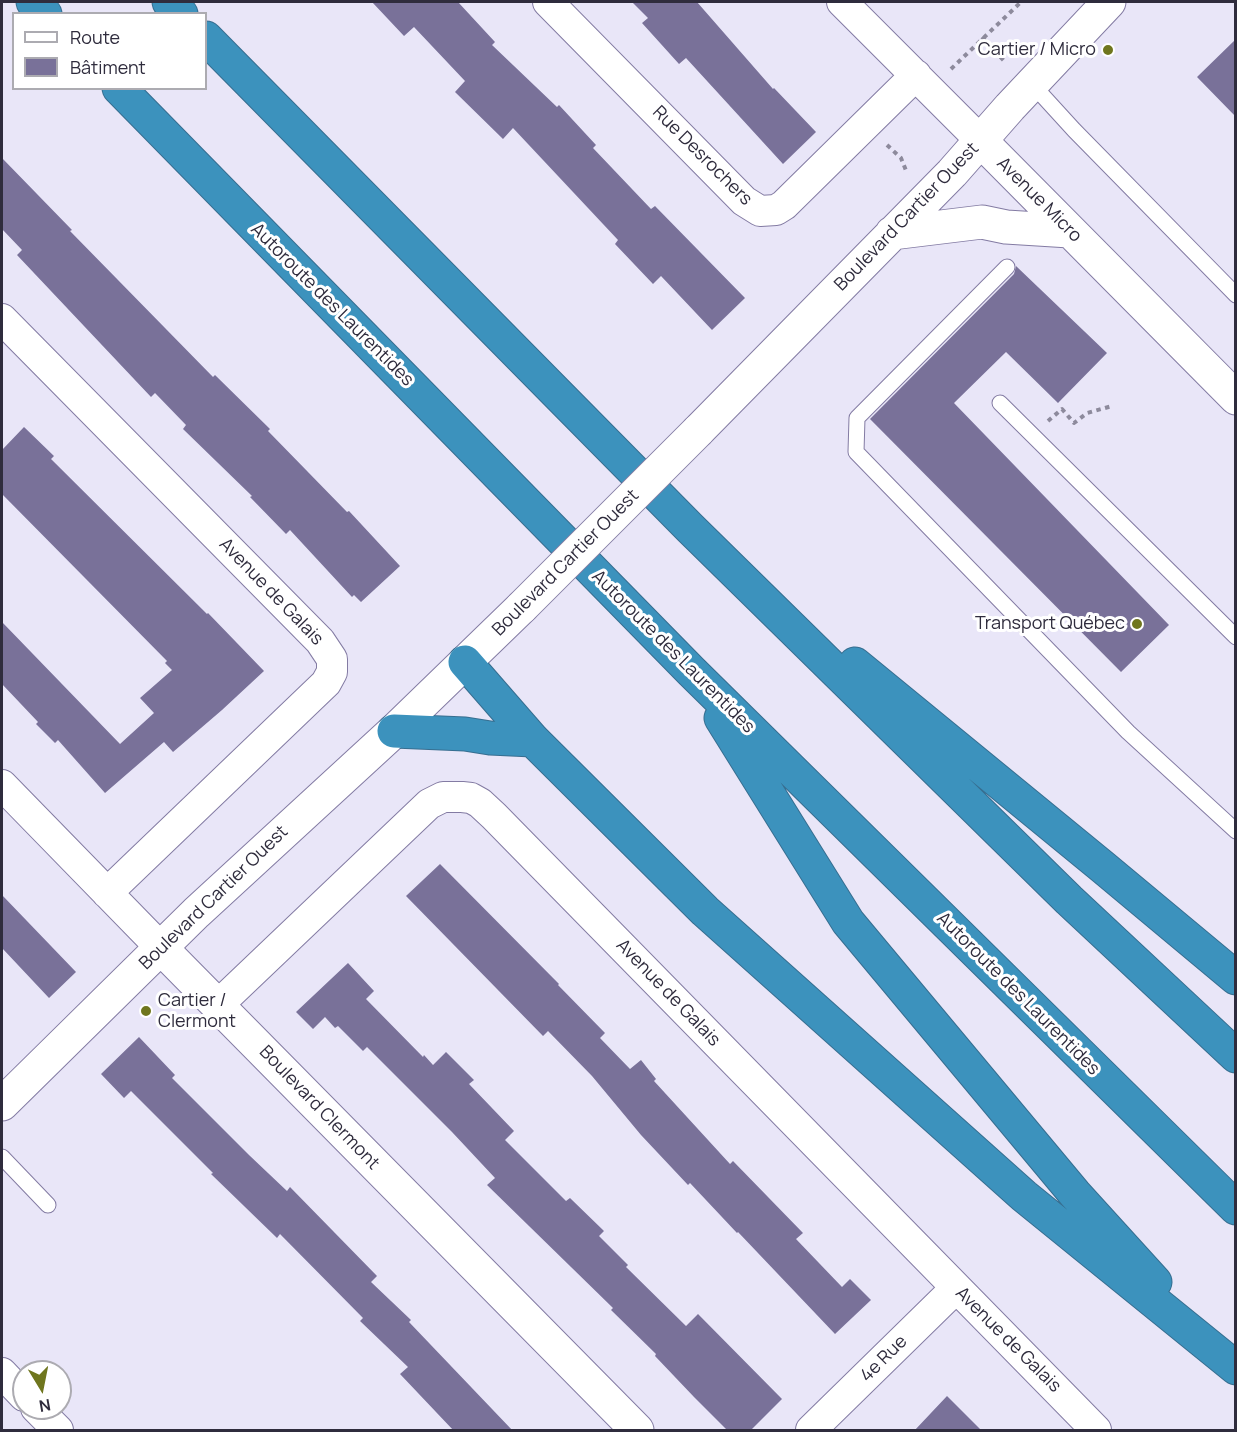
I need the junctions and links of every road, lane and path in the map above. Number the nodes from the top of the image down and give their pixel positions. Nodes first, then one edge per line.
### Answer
1 (548, 2) edge
2 (842, 2) edge
3 (1021, 2) edge
4 (1109, 2) edge
5 (982, 37) junction
6 (207, 39) edge
7 (1006, 63) dead end
8 (957, 64) dead end
9 (916, 75) junction
10 (1032, 84) junction
11 (121, 90) edge
12 (981, 141) junction
13 (888, 146) dead end
14 (907, 174) dead end
15 (1070, 231) junction
16 (891, 233) junction
17 (1007, 267) dead end
18 (1236, 295) edge
19 (2, 319) edge
20 (1236, 398) edge
21 (1000, 403) dead end
22 (1112, 406) dead end
23 (1033, 436) junction
24 (690, 528) junction
25 (1236, 637) edge
26 (465, 663) junction
27 (691, 671) junction
28 (394, 731) junction
29 (533, 740) junction
30 (2, 785) edge
31 (1236, 831) edge
32 (107, 893) junction
33 (161, 948) junction
34 (1236, 978) edge
35 (218, 1005) junction
36 (1236, 1056) edge
37 (2, 1104) edge
38 (2, 1157) edge
39 (48, 1205) dead end
40 (1236, 1208) edge
41 (956, 1288) junction
42 (1232, 1365) edge
43 (47, 1420) edge
44 (58, 1431) edge
45 (637, 1431) edge
46 (812, 1431) edge
47 (1096, 1431) edge

1 - 9 street, Rue Desrochers
2 - 9 street, Avenue Micro
3 - 5 path
4 - 10 street, Boulevard Cartier Ouest
5 - 7 path
5 - 8 path
6 - 24 highway
9 - 12 street, Avenue Micro
10 - 12 street, Boulevard Cartier Ouest
10 - 18 lane
11 - 27 highway, Autoroute des Laurentides
12 - 15 street, Avenue Micro
12 - 16 street, Boulevard Cartier Ouest
13 - 14 path
15 - 16 street
15 - 20 street, Avenue Micro
16 - 26 street, Boulevard Cartier Ouest, bridge
17 - 31 lane
19 - 32 street, Avenue de Galais
21 - 23 lane
22 - 23 path
23 - 25 lane
24 - 34 highway
24 - 36 highway
26 - 28 street, Boulevard Cartier Ouest
26 - 29 highway
27 - 40 highway, Autoroute des Laurentides
27 - 42 highway
28 - 29 highway
28 - 33 street, Boulevard Cartier Ouest
29 - 42 highway
30 - 32 street, Boulevard Clermont
32 - 33 street, Boulevard Clermont
33 - 35 street, Boulevard Clermont
33 - 37 street, Boulevard Cartier Ouest
35 - 41 street, Avenue de Galais
35 - 45 street, Boulevard Clermont
38 - 39 lane
41 - 46 street, 4e Rue
41 - 47 street, Avenue de Galais
43 - 44 street

